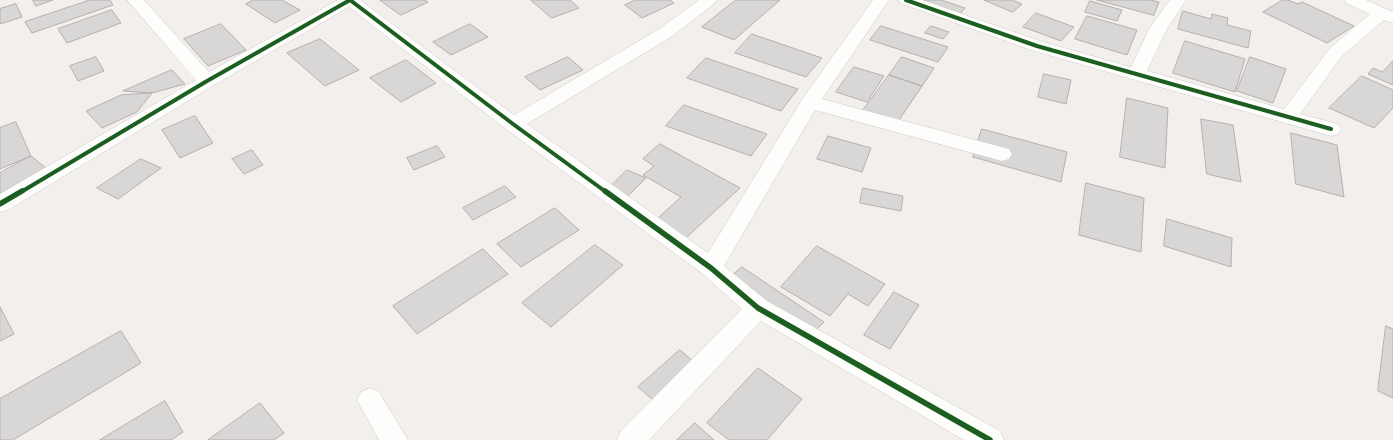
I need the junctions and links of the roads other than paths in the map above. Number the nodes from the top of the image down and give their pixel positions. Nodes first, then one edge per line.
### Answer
1 (135, 0) edge
2 (350, 0) edge
3 (709, 0) edge
4 (881, 0) edge
5 (906, 0) edge
6 (1178, 0) edge
7 (1352, 0) edge
8 (1387, 15) edge
9 (1136, 74) junction
10 (206, 81) junction
11 (810, 102) junction
12 (1288, 117) junction
13 (513, 124) junction
14 (1331, 129) dead end
15 (1002, 154) dead end
16 (0, 204) edge
17 (711, 268) junction
18 (758, 308) junction
19 (370, 400) dead end
20 (394, 440) edge
21 (631, 440) edge
22 (990, 440) edge

1 - 10 street
2 - 10 street
2 - 13 street
3 - 13 street
4 - 11 street
5 - 9 street
6 - 9 street
7 - 8 street
8 - 12 street
9 - 12 street
10 - 16 street
11 - 15 street
11 - 17 street
12 - 14 street
13 - 17 street
17 - 18 street
18 - 21 street
18 - 22 street
19 - 20 street

